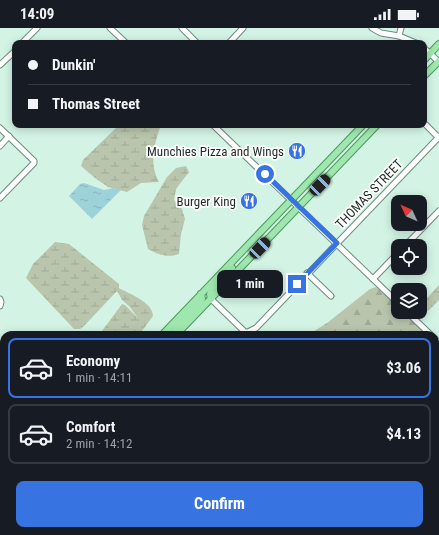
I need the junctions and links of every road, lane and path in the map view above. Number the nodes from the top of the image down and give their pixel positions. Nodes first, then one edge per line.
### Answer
1 (37, 28) edge
2 (110, 28) edge
3 (182, 28) edge
4 (243, 28) edge
5 (372, 28) edge
6 (401, 28) edge
7 (399, 36) junction
8 (25, 40) edge
9 (123, 40) edge
10 (195, 40) edge
11 (232, 40) edge
12 (409, 40) edge
13 (439, 44) edge
14 (427, 51) edge
15 (12, 54) edge
16 (430, 54) junction
17 (427, 57) edge
18 (439, 61) edge
19 (0, 66) edge
20 (427, 73) edge
21 (427, 126) edge
22 (0, 128) edge
23 (216, 128) edge
24 (360, 128) edge
25 (374, 128) edge
26 (9, 136) junction
27 (439, 137) edge
28 (0, 146) edge
29 (0, 198) edge
30 (292, 200) junction
31 (299, 207) junction
32 (439, 211) edge
33 (412, 239) edge
34 (337, 243) junction
35 (238, 256) junction
36 (391, 261) edge
37 (307, 273) junction
38 (374, 279) junction
39 (201, 294) junction
40 (331, 296) dead end
41 (391, 296) edge
42 (0, 298) edge
43 (211, 299) junction
44 (0, 306) edge
45 (414, 319) edge
46 (166, 331) edge
47 (174, 331) edge
48 (180, 331) edge
49 (246, 331) edge
50 (250, 331) edge
51 (426, 331) edge

1 - 8 street
2 - 9 street
3 - 10 street
4 - 11 street
5 - 7 street
6 - 7 street
7 - 12 street
13 - 16 main road
14 - 16 street
15 - 19 street
16 - 17 main road
16 - 18 street
18 - 20 main road
21 - 27 street
22 - 26 street
23 - 30 street
24 - 30 main road
25 - 31 main road
26 - 28 street
26 - 29 street
27 - 34 street, THOMAS STREET
30 - 31 street
30 - 35 main road
31 - 34 street
31 - 43 main road
32 - 33 street
34 - 37 street, THOMAS STREET
34 - 38 street
35 - 39 main road
35 - 43 main road
36 - 38 street
37 - 40 street
37 - 50 street, THOMAS STREET
38 - 41 street
39 - 46 main road
39 - 47 main road
42 - 44 street
43 - 48 main road
43 - 49 street, THOMAS STREET
45 - 51 street

